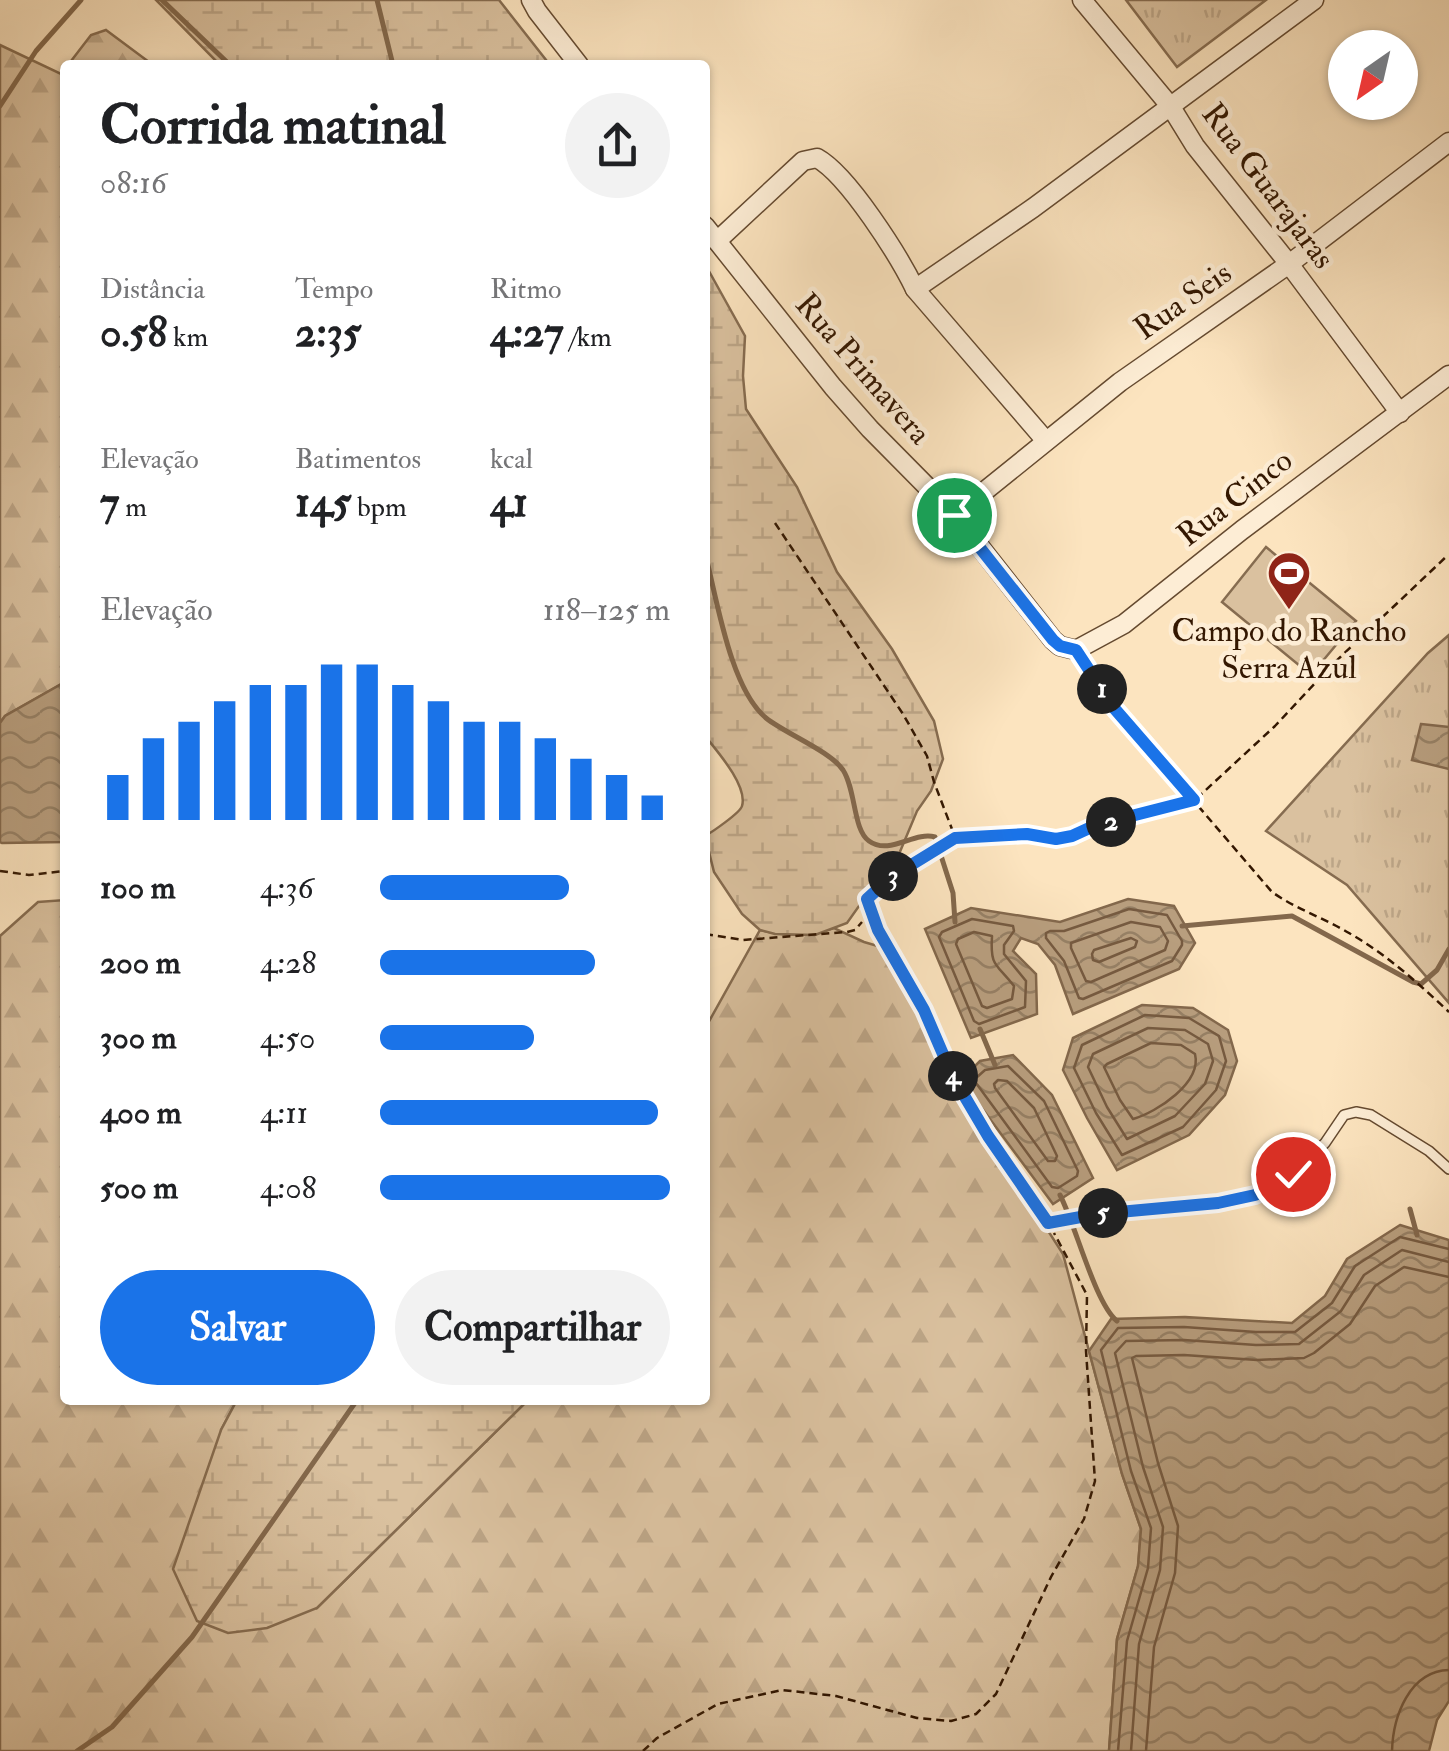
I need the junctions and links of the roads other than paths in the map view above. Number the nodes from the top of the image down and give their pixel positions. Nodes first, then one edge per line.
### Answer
1 (531, 0) edge
2 (1082, 0) edge
3 (1314, 0) edge
4 (576, 60) edge
5 (1172, 107) junction
6 (1449, 142) edge
7 (711, 234) edge
8 (1289, 264) junction
9 (915, 289) junction
10 (1449, 374) edge
11 (1400, 413) junction
12 (1046, 441) junction
13 (954, 515) junction
14 (1053, 640) joint
15 (867, 899) road end
16 (1449, 1169) edge

1 - 4 street
2 - 5 street, Rua Guarajaras
3 - 5 street
5 - 8 street, Rua Guarajaras
5 - 9 street
6 - 8 street, Rua Seis
7 - 9 street
7 - 13 street, Rua Primavera
8 - 11 street, Rua Guarajaras
8 - 12 street, Rua Seis
9 - 12 street
10 - 11 street, Rua Cinco
11 - 14 street, Rua Cinco
12 - 13 street, Rua Seis
13 - 14 street, Rua Primavera
15 - 16 lane

